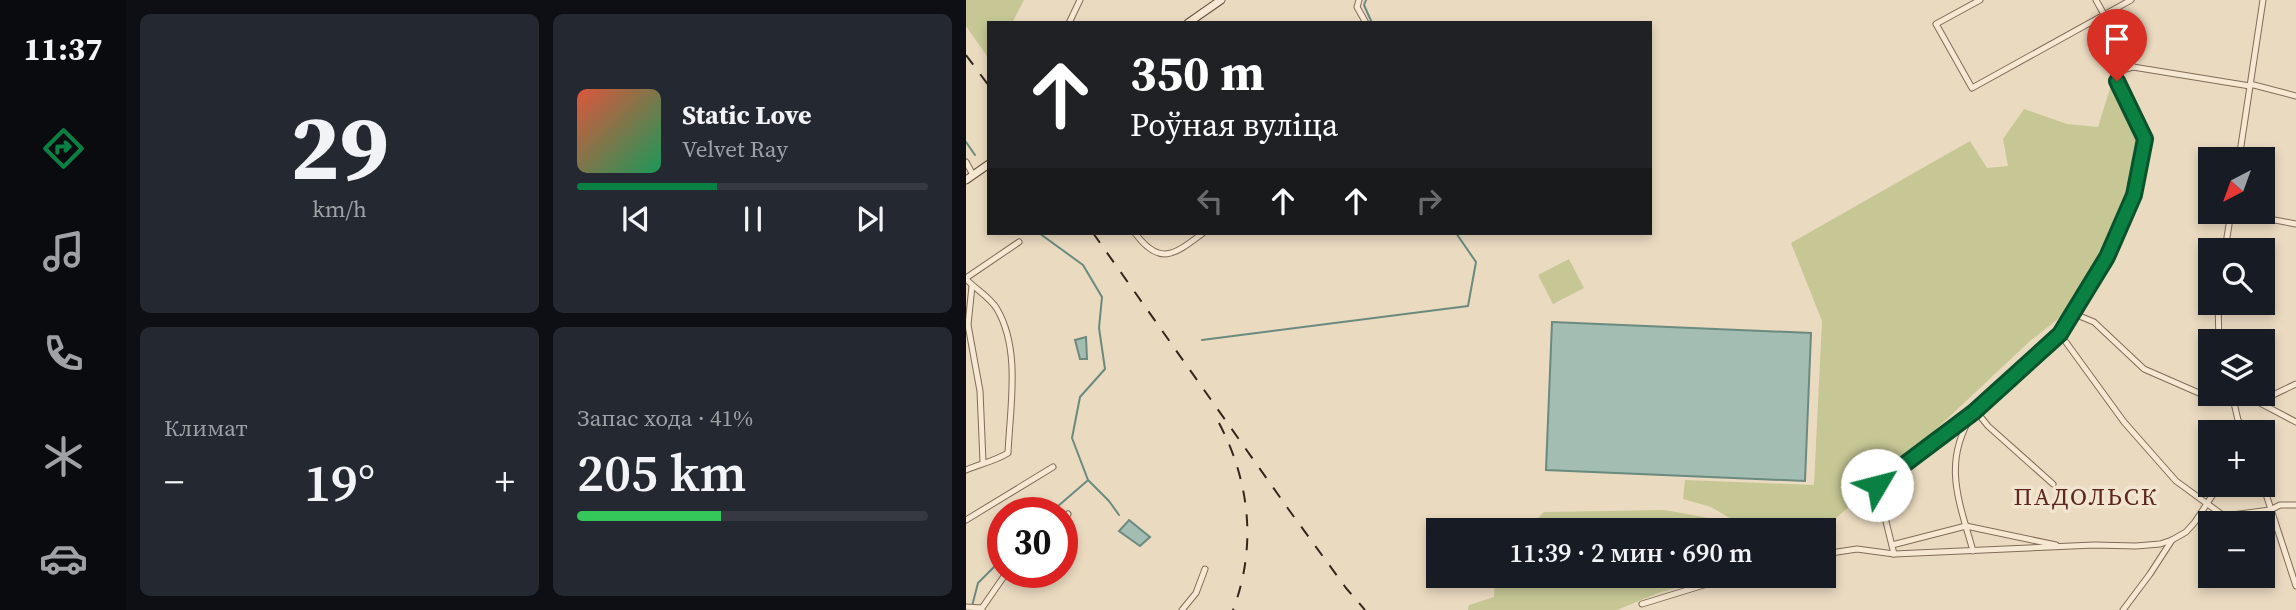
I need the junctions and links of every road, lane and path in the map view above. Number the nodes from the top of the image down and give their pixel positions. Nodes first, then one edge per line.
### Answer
1 (1080, 0) edge
2 (1221, 0) edge
3 (1359, 0) edge
4 (1980, 0) edge
5 (2096, 0) edge
6 (2131, 0) edge
7 (2263, 0) edge
8 (2105, 15) junction
9 (1070, 21) edge
10 (1191, 21) edge
11 (1365, 21) edge
12 (2133, 67) junction
13 (2250, 85) junction
14 (2296, 96) edge
15 (2241, 147) edge
16 (966, 162) edge
17 (987, 165) edge
18 (970, 178) edge
19 (2275, 220) edge
20 (2296, 224) edge
21 (1136, 235) edge
22 (1200, 235) edge
23 (1019, 242) dead end
24 (966, 278) edge
25 (972, 286) junction
26 (968, 303) edge
27 (2072, 313) junction
28 (2060, 334) junction
29 (2296, 384) edge
30 (2198, 393) edge
31 (2275, 394) edge
32 (2235, 406) edge
33 (2266, 406) edge
34 (1980, 407) junction
35 (1974, 412) junction
36 (2238, 420) edge
37 (2296, 422) edge
38 (984, 462) junction
39 (1053, 467) dead end
40 (966, 470) edge
41 (2053, 484) dead end
42 (2212, 497) edge
43 (2266, 497) edge
44 (2208, 503) junction
45 (2296, 505) edge
46 (2270, 510) junction
47 (966, 520) edge
48 (1966, 526) junction
49 (2172, 540) junction
50 (1892, 545) junction
51 (2064, 546) junction
52 (1973, 551) junction
53 (1836, 552) edge
54 (1894, 554) junction
55 (1205, 569) dead end
56 (2296, 586) edge
57 (996, 588) edge
58 (1694, 588) edge
59 (1642, 604) dead end
60 (967, 606) edge
61 (982, 609) edge
62 (1182, 610) edge
63 (2123, 610) edge

1 - 9 street
2 - 10 main road
3 - 11 street
4 - 8 street
5 - 8 street
6 - 8 street
7 - 13 street
8 - 12 street
12 - 13 street
12 - 27 street
13 - 14 street
13 - 15 street
16 - 18 street
17 - 18 main road
19 - 20 street
21 - 22 street
23 - 24 street
24 - 25 street
25 - 26 street
25 - 38 street
26 - 38 street
27 - 28 street
27 - 30 street
28 - 34 street
28 - 44 street
29 - 31 street
32 - 36 street
33 - 37 street
34 - 35 street
34 - 41 street
35 - 48 street
35 - 50 street
38 - 40 street
39 - 47 street
42 - 44 street
43 - 46 street
44 - 46 street
44 - 49 street
45 - 46 street
46 - 56 street
48 - 50 street
48 - 51 street
48 - 52 street
49 - 51 street
49 - 63 street
50 - 54 street
51 - 52 street
52 - 54 street
53 - 54 street
55 - 62 street
57 - 61 street
58 - 59 street
60 - 61 street

